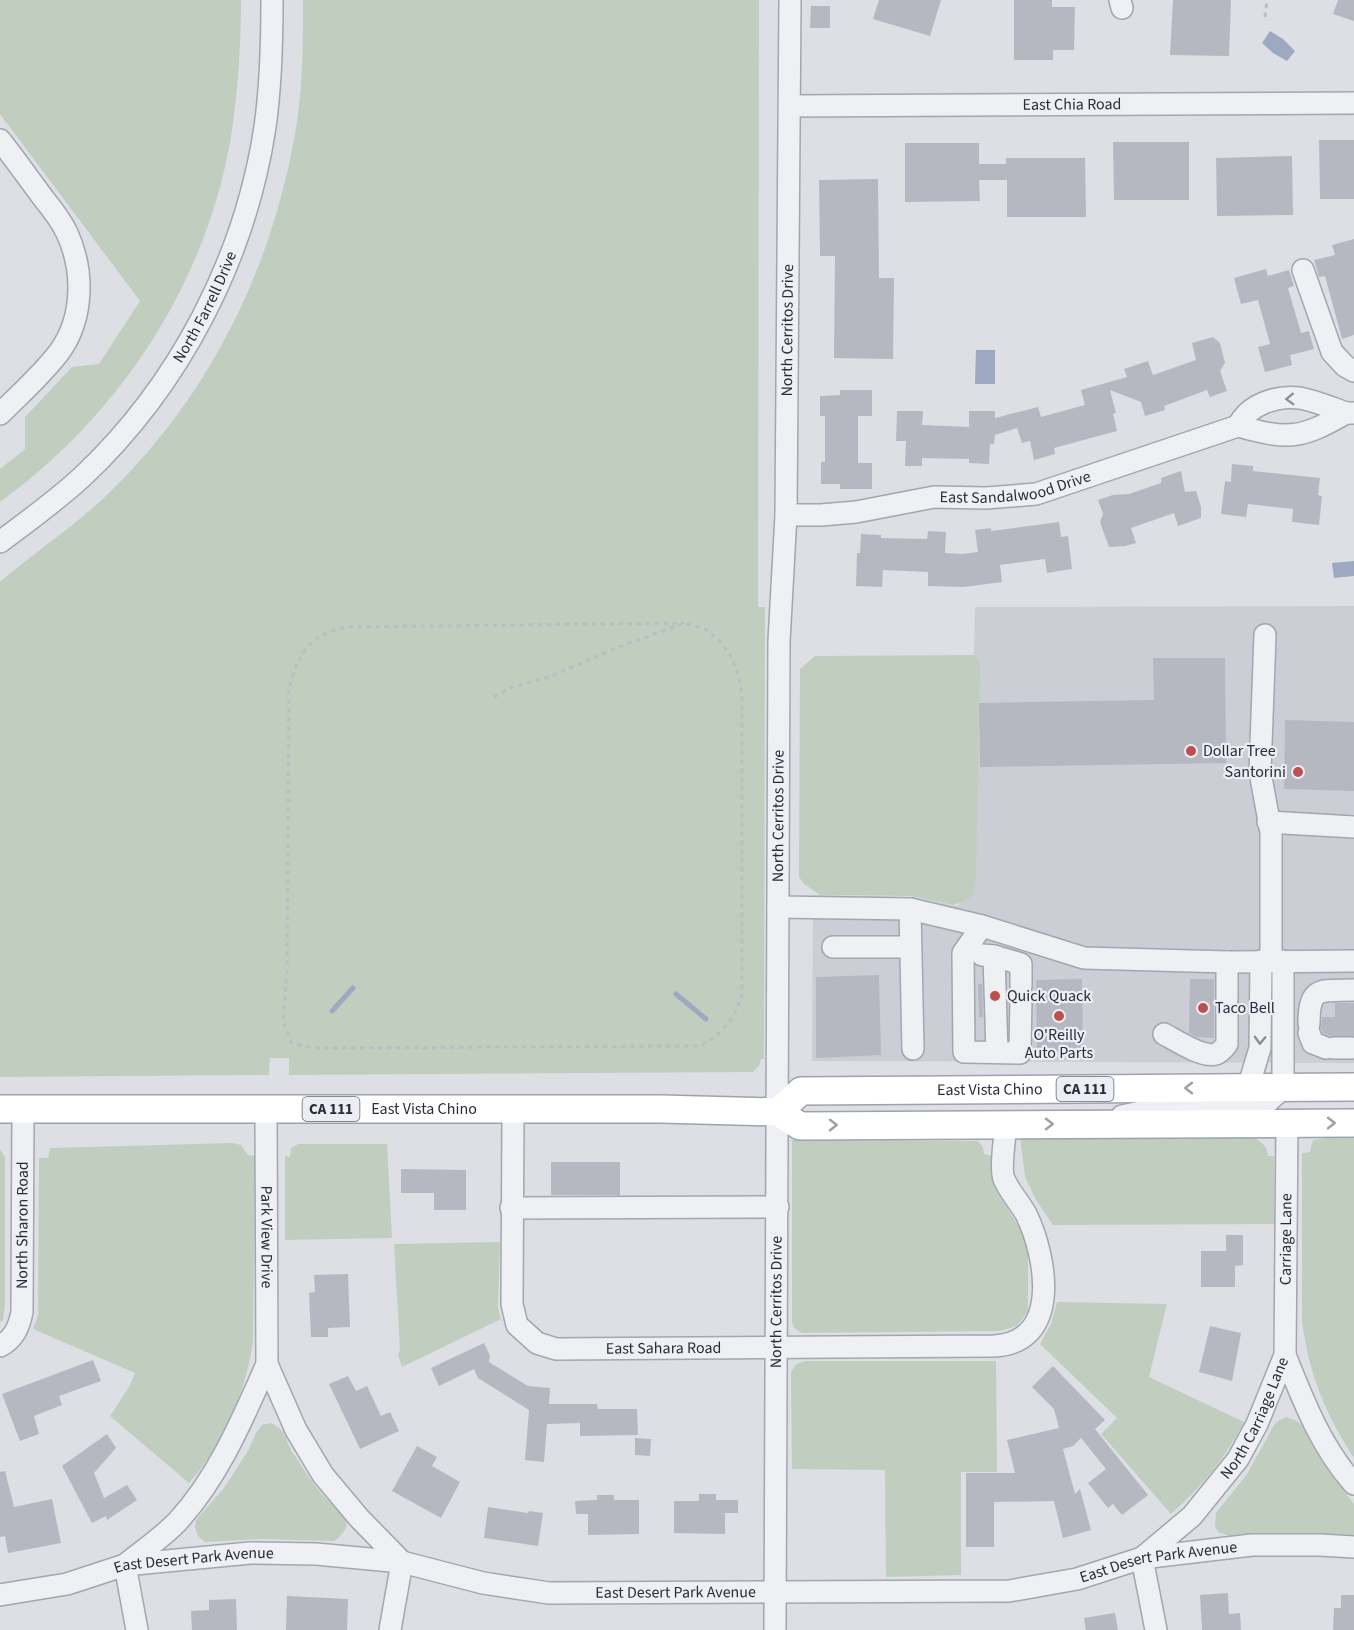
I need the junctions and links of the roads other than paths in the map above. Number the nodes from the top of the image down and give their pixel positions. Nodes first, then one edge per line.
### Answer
1 (272, 0) edge
2 (790, 0) edge
3 (1354, 103) edge
4 (790, 106) junction
5 (0, 140) edge
6 (1303, 270) dead end
7 (1354, 370) edge
8 (1350, 413) edge
9 (0, 414) edge
10 (1238, 426) junction
11 (786, 515) junction
12 (0, 542) edge
13 (1265, 635) dead end
14 (1268, 822) junction
15 (1354, 827) edge
16 (778, 908) junction
17 (910, 909) junction
18 (982, 926) junction
19 (910, 947) junction
20 (833, 948) dead end
21 (963, 953) junction
22 (994, 956) junction
23 (1272, 961) junction
24 (1354, 961) edge
25 (1227, 962) junction
26 (1354, 990) edge
27 (1164, 1035) dead end
28 (1337, 1048) dead end
29 (913, 1049) dead end
30 (997, 1052) junction
31 (1248, 1088) junction
32 (1283, 1088) junction
33 (1354, 1088) edge
34 (12, 1109) edge
35 (266, 1109) junction
36 (513, 1110) junction
37 (778, 1112) junction
38 (1287, 1123) junction
39 (1354, 1123) edge
40 (1006, 1124) junction
41 (1083, 1124) junction
42 (778, 1207) junction
43 (512, 1208) junction
44 (6, 1342) edge
45 (777, 1347) junction
46 (1285, 1355) junction
47 (267, 1364) junction
48 (1354, 1485) edge
49 (1354, 1547) edge
50 (1143, 1558) junction
51 (402, 1562) junction
52 (125, 1565) junction
53 (775, 1592) junction
54 (0, 1595) edge
55 (137, 1630) edge
56 (390, 1630) edge
57 (775, 1630) edge
58 (1156, 1630) edge

1 - 12 street, North Farrell Drive
2 - 4 street, North Cerritos Drive
3 - 4 street, East Chia Road
4 - 11 street, North Cerritos Drive
5 - 9 street
6 - 7 street
8 - 10 street, East Sandalwood Drive
8 -> 10 street, East Sandalwood Drive
10 - 11 street, East Sandalwood Drive
11 - 16 street, North Cerritos Drive
13 - 14 street
14 - 15 street
14 - 23 street
16 - 17 street
16 - 37 street, North Cerritos Drive
17 - 18 street
17 - 19 street
18 - 21 street
18 - 25 street
19 - 20 street
19 - 29 street
21 - 22 street
21 - 30 street
22 - 30 street
22 - 30 street
23 - 24 street
23 - 25 street
23 -> 31 street
23 - 32 street
25 - 27 street
26 - 28 street
31 - 32 main road, East Vista Chino / CA 111
31 -> 37 main road, East Vista Chino / CA 111
32 - 33 main road, East Vista Chino / CA 111
32 - 41 street
34 - 35 main road, East Vista Chino / CA 111
34 - 44 street, North Sharon Road
35 - 36 main road, East Vista Chino / CA 111
35 - 47 street, Park View Drive
36 - 37 main road, East Vista Chino / CA 111
36 - 43 street, East Sahara Road
37 -> 40 main road, East Vista Chino / CA 111
37 - 42 street, North Cerritos Drive
38 -> 39 main road, East Vista Chino / CA 111
38 - 41 main road, East Vista Chino / CA 111
38 - 46 street, Carriage Lane
40 -> 41 main road, East Vista Chino / CA 111
40 - 45 street, East Sahara Road
42 - 43 street
42 - 45 street, North Cerritos Drive
43 - 45 street, East Sahara Road
45 - 53 street, North Cerritos Drive
46 - 48 street, North Carriage Lane
46 - 50 street, North Carriage Lane
47 - 51 street, Park View Drive
47 - 52 street, Park View Drive
49 - 50 street, East Desert Park Avenue
50 - 53 street, East Desert Park Avenue
50 - 58 street
51 - 52 street, East Desert Park Avenue
51 - 53 street, East Desert Park Avenue
51 - 56 street
52 - 54 street, East Desert Park Avenue
52 - 55 street
53 - 57 street, North Cerritos Drive

